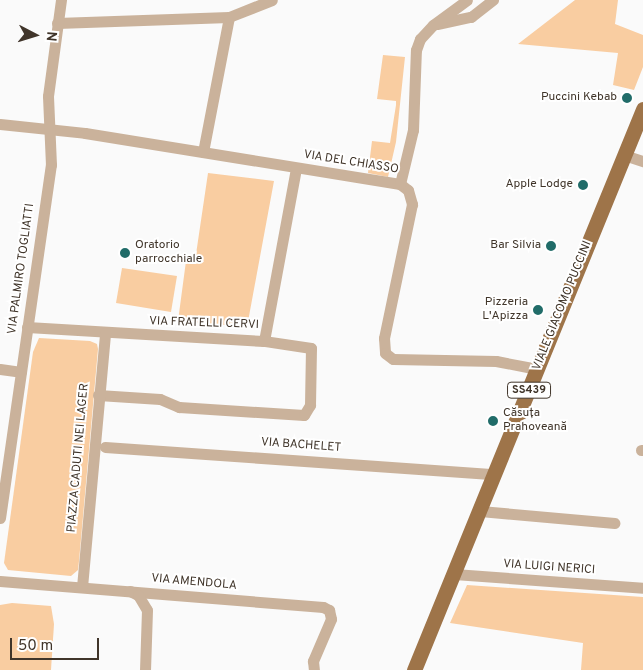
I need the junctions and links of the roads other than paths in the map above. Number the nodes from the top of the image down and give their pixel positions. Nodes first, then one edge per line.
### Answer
1 (61, 0) edge
2 (272, 0) edge
3 (467, 0) edge
4 (493, 0) edge
5 (229, 17) junction
6 (57, 23) junction
7 (433, 25) junction
8 (643, 109) edge
9 (0, 124) edge
10 (50, 131) junction
11 (203, 152) junction
12 (624, 155) junction
13 (643, 161) edge
14 (296, 168) junction
15 (400, 184) junction
16 (27, 327) junction
17 (105, 333) junction
18 (264, 341) junction
19 (537, 369) junction
20 (0, 370) edge
21 (21, 372) junction
22 (98, 395) junction
23 (105, 447) dead end
24 (494, 474) junction
25 (480, 511) junction
26 (0, 518) edge
27 (614, 523) dead end
28 (454, 574) junction
29 (0, 581) edge
30 (82, 586) junction
31 (643, 588) edge
32 (129, 590) junction
33 (162, 595) junction
34 (147, 610) junction
35 (312, 667) edge
36 (144, 669) edge
37 (414, 670) edge

1 - 6 street, VIA PALMIRO TOGLIATTI
2 - 5 street
3 - 7 street
4 - 7 street
5 - 6 street
5 - 11 street
6 - 10 street, VIA PALMIRO TOGLIATTI
7 - 15 street
8 - 12 main road, VIALE GIACOMO PUCCINI / SS439
9 - 10 street, VIA DEL CHIASSO
10 - 11 street, VIA DEL CHIASSO
10 - 16 street, VIA PALMIRO TOGLIATTI
11 - 14 street, VIA DEL CHIASSO
12 - 13 street
12 - 19 main road, VIALE GIACOMO PUCCINI / SS439
14 - 15 street, VIA DEL CHIASSO
14 - 18 street, VIA FRATELLI CERVI
15 - 19 street, VIA DEL CHIASSO
16 - 17 street, VIA FRATELLI CERVI
16 - 21 street, VIA PALMIRO TOGLIATTI
17 - 18 street, VIA FRATELLI CERVI
17 - 22 street, PIAZZA CADUTI NEI LAGER
18 - 22 street
19 - 24 main road, VIALE GIACOMO PUCCINI / SS439
20 - 21 street
21 - 26 street, VIA PALMIRO TOGLIATTI
22 - 30 street, PIAZZA CADUTI NEI LAGER
23 - 24 street, VIA BACHELET
24 - 25 main road, VIALE GIACOMO PUCCINI / SS439
25 - 27 street
25 - 28 main road, VIALE GIACOMO PUCCINI / SS439
28 - 31 street, VIA LUIGI NERICI
28 - 37 main road, VIALE GIACOMO PUCCINI / SS439
29 - 30 street, VIA AMENDOLA
30 - 32 street, VIA AMENDOLA
32 - 33 street, VIA AMENDOLA
32 - 34 street
33 - 34 street
33 - 35 street, VIA AMENDOLA
34 - 36 street

